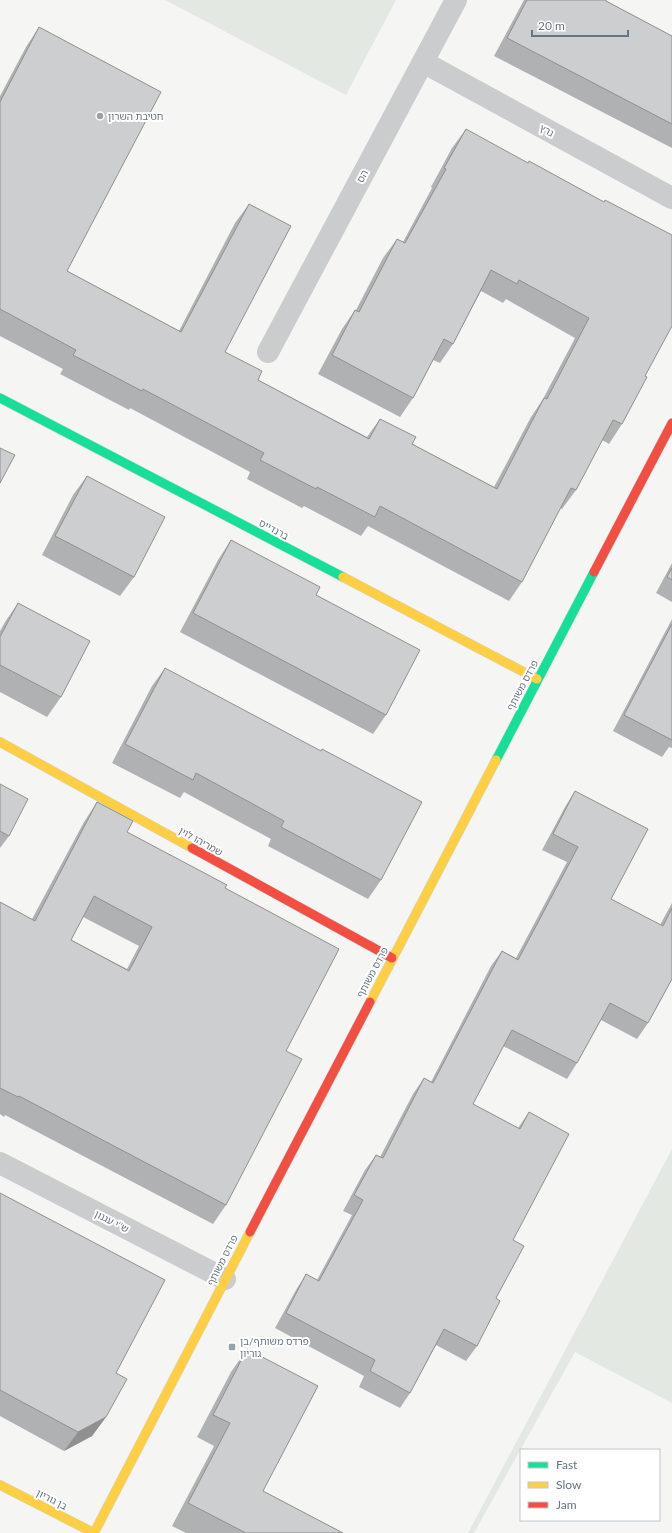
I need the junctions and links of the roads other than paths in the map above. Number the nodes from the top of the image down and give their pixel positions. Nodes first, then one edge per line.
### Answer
1 (456, 0) edge
2 (423, 62) junction
3 (672, 198) edge
4 (268, 352) dead end
5 (0, 398) edge
6 (672, 423) edge
7 (537, 679) junction
8 (0, 742) edge
9 (392, 958) junction
10 (0, 1163) edge
11 (225, 1279) junction
12 (0, 1485) edge
13 (94, 1533) edge

1 - 2 street, הס
2 - 3 street, גרץ
2 - 4 street, הס
5 - 7 street, ברנדייס
6 - 7 street, פרדס משותף
7 - 9 street, פרדס משותף
8 - 9 street, שמריהו לוין
9 - 11 street, פרדס משותף
10 - 11 street, ש''י עגנון
11 - 13 street, פרדס משותף
12 - 13 street, בן גוריון

